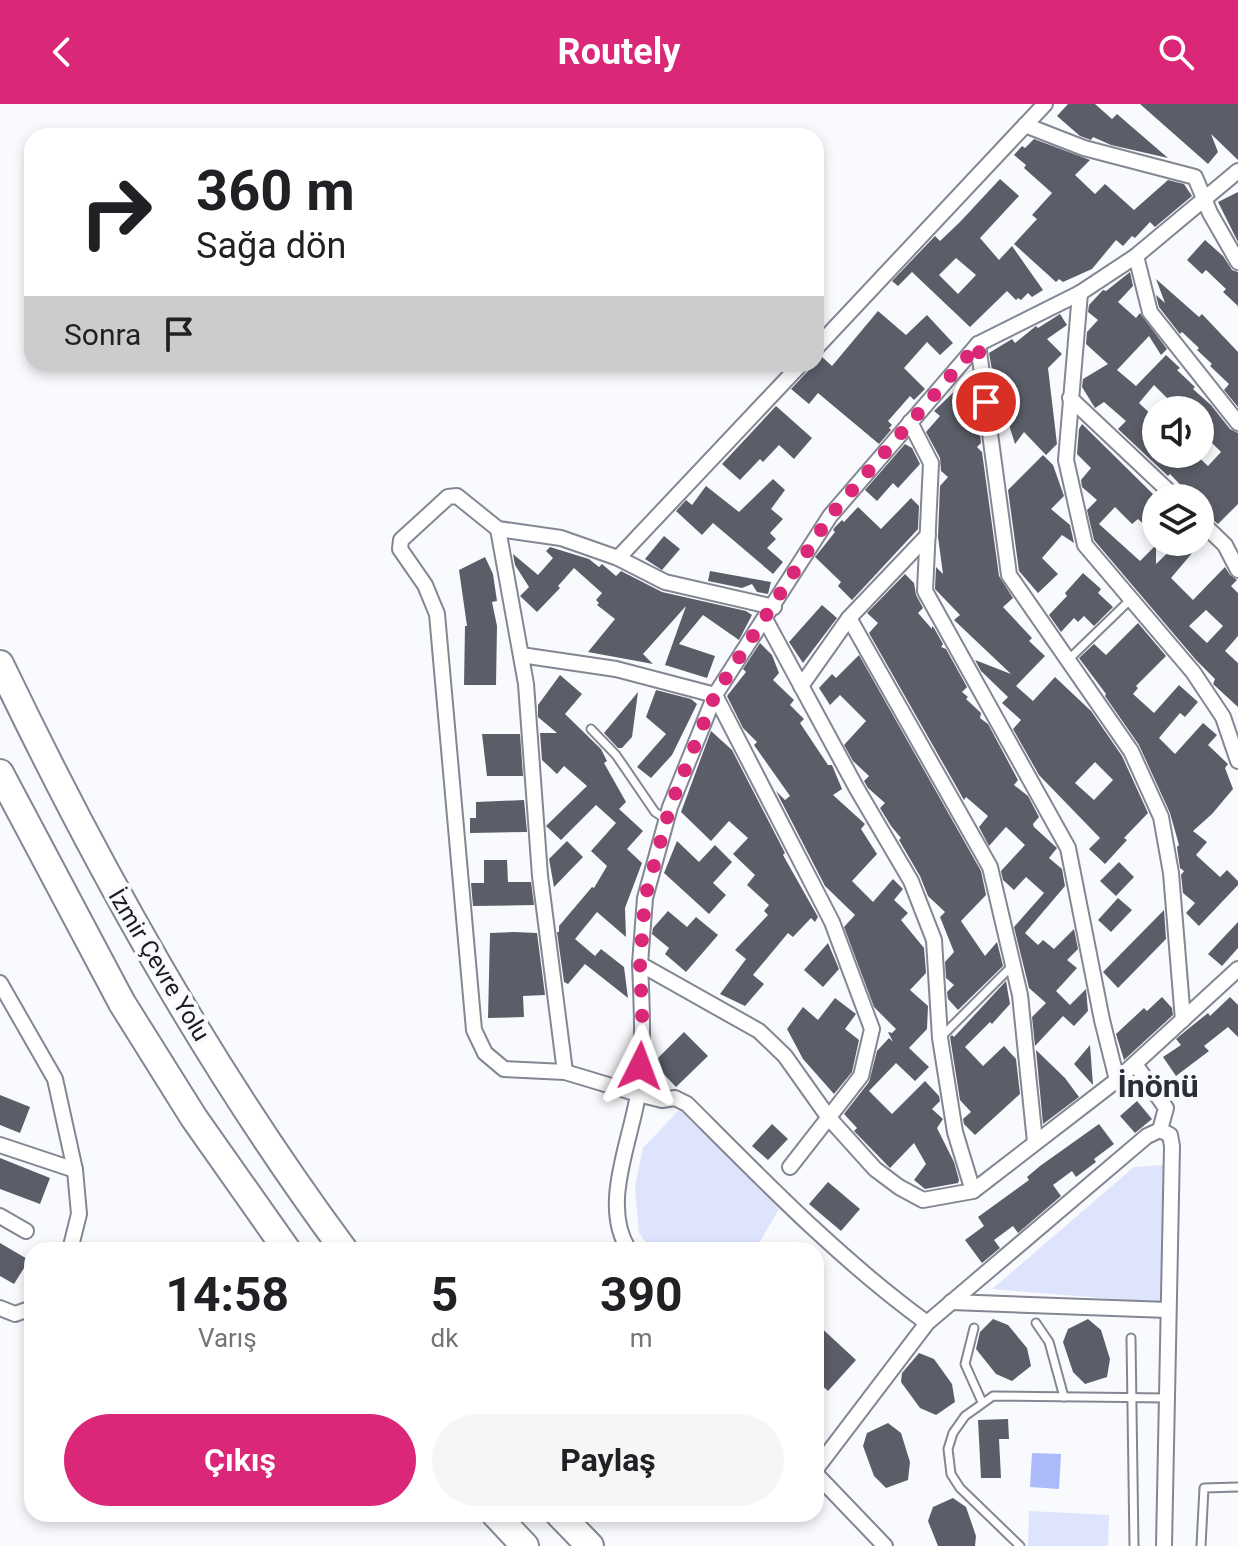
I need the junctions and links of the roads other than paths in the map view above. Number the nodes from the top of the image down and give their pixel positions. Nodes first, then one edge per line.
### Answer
1 (1045, 104) edge
2 (1025, 125) junction
3 (1238, 171) edge
4 (1206, 198) junction
5 (1136, 256) junction
6 (1238, 262) edge
7 (1080, 293) junction
8 (824, 339) edge
9 (978, 344) junction
10 (793, 372) edge
11 (1070, 398) junction
12 (910, 422) junction
13 (1238, 423) edge
14 (1161, 484) edge
15 (498, 529) junction
16 (1214, 534) edge
17 (928, 535) junction
18 (618, 558) junction
19 (1238, 570) edge
20 (1131, 599) junction
21 (769, 613) junction
22 (849, 618) junction
23 (0, 655) edge
24 (521, 655) junction
25 (1068, 660) junction
26 (4, 673) edge
27 (801, 686) junction
28 (715, 695) junction
29 (591, 729) dead end
30 (1238, 761) edge
31 (0, 773) edge
32 (667, 820) junction
33 (640, 964) junction
34 (1013, 965) junction
35 (1238, 969) edge
36 (0, 983) edge
37 (1183, 1020) junction
38 (940, 1038) junction
39 (1135, 1064) junction
40 (565, 1072) junction
41 (1117, 1080) junction
42 (638, 1094) junction
43 (829, 1118) junction
44 (1160, 1130) junction
45 (1035, 1142) junction
46 (0, 1145) edge
47 (790, 1167) dead end
48 (75, 1170) junction
49 (973, 1191) junction
50 (0, 1216) edge
51 (26, 1231) dead end
52 (72, 1242) edge
53 (281, 1242) edge
54 (338, 1242) edge
55 (624, 1242) edge
56 (951, 1302) junction
57 (0, 1308) edge
58 (1168, 1310) junction
59 (24, 1311) edge
60 (927, 1323) junction
61 (1036, 1323) dead end
62 (974, 1328) dead end
63 (1131, 1338) dead end
64 (1064, 1397) junction
65 (1131, 1397) junction
66 (1166, 1398) junction
67 (982, 1402) junction
68 (824, 1460) edge
69 (824, 1480) edge
70 (1238, 1487) edge
71 (502, 1522) edge
72 (567, 1522) edge
73 (525, 1546) edge
74 (590, 1546) edge
75 (885, 1546) edge
76 (1020, 1546) edge
77 (1134, 1546) edge
78 (1164, 1546) edge
79 (1201, 1546) edge

1 - 2 street
2 - 4 street
2 - 8 street
3 - 4 street
4 - 5 street
4 - 6 street
5 - 7 street
5 - 13 street
7 - 9 street
7 - 11 street
9 - 12 street
9 - 25 street
10 - 18 street
11 - 14 street
11 - 20 street
12 - 17 street
12 - 21 street
15 - 18 street
15 - 24 street
15 - 40 street
16 - 19 street
17 - 22 street
17 - 41 street
18 - 21 street
20 - 25 lane
20 - 30 street
21 - 27 street
21 - 28 street
22 - 27 street
22 - 34 street
23 - 26 lane
24 - 28 street
24 - 40 street
25 - 37 street
26 - 54 highway, İzmir Çevre Yolu
27 - 38 street
28 - 32 street
28 - 43 street
29 - 32 lane
31 - 53 highway, İzmir Çevre Yolu
32 - 33 street
33 - 42 street
33 - 43 street
34 - 38 lane
34 - 45 street
35 - 37 street
36 - 48 street
37 - 39 street
38 - 49 street
39 - 41 street
39 - 44 street
40 - 42 street
41 - 45 street
42 - 55 street
42 - 60 street
43 - 47 street
43 - 49 street
44 - 56 street
44 - 58 street
45 - 49 street
46 - 48 street
48 - 52 street
50 - 51 street
56 - 58 street
56 - 60 street
57 - 59 street
58 - 66 street
60 - 68 street
61 - 64 lane
62 - 67 lane
63 - 65 lane
64 - 65 lane
64 - 67 lane
65 - 66 lane
65 - 77 lane
66 - 78 street
67 - 76 lane
69 - 75 street
70 - 79 lane
71 - 73 highway
72 - 74 highway

